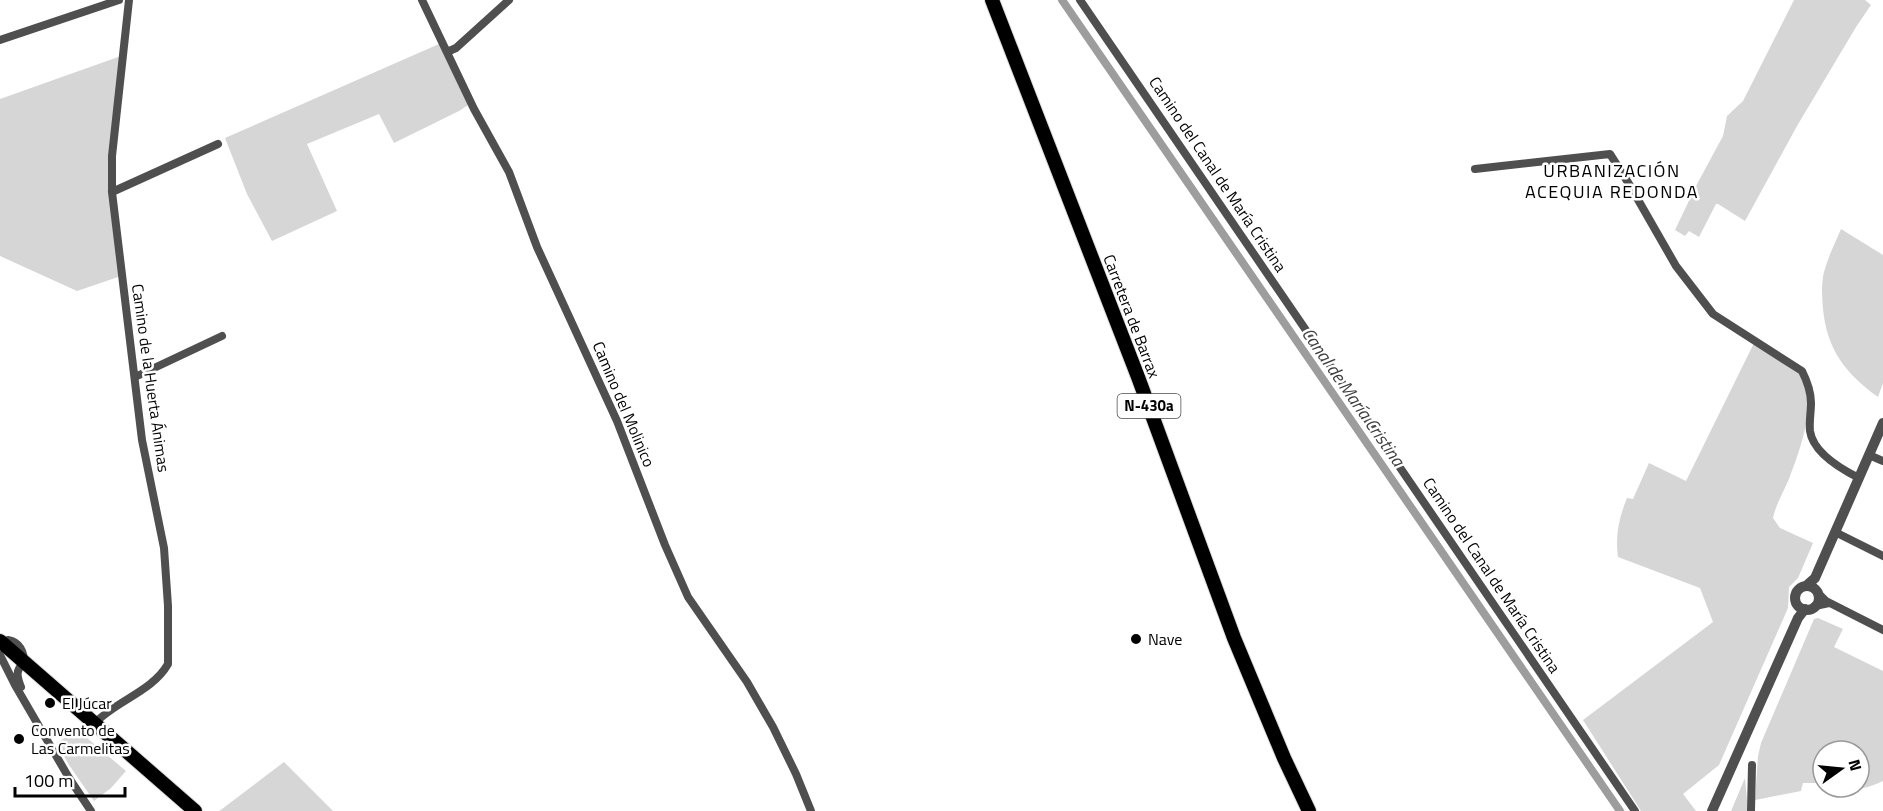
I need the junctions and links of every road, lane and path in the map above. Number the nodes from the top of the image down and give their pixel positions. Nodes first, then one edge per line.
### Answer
1 (119, 0) edge
2 (129, 0) edge
3 (422, 0) edge
4 (509, 0) edge
5 (992, 0) edge
6 (1080, 0) edge
7 (0, 40) edge
8 (447, 52) junction
9 (218, 144) dead end
10 (1475, 169) dead end
11 (112, 192) junction
12 (222, 336) dead end
13 (135, 377) junction
14 (1883, 423) edge
15 (1869, 455) junction
16 (1883, 461) edge
17 (1859, 478) junction
18 (1835, 532) junction
19 (1883, 556) edge
20 (1813, 587) junction
21 (1829, 603) junction
22 (1804, 609) junction
23 (1883, 630) edge
24 (1, 650) edge
25 (22, 665) junction
26 (36, 720) junction
27 (94, 724) junction
28 (1752, 765) dead end
29 (91, 811) edge
30 (195, 811) edge
31 (811, 811) edge
32 (1309, 811) edge
33 (1635, 811) edge
34 (1712, 811) edge
35 (1751, 811) edge

1 - 7 street
2 - 11 street, Camino de la Huerta Ánimas
3 - 8 street, Camino del Molinico
4 - 8 street
5 - 32 highway, Carretera de Barrax / N-430a
6 - 33 street, Camino del Canal de María Cristina
8 - 31 street, Camino del Molinico
9 - 11 street
10 - 17 street
11 - 13 street, Camino de la Huerta Ánimas
12 - 13 street
13 - 27 street, Camino de la Huerta Ánimas
14 - 15 street
15 - 16 street
15 - 17 street
17 - 18 street
18 - 19 street
18 - 20 street
20 - 21 street
20 - 22 street
20 - 22 street
21 - 22 street
21 - 23 street
22 - 34 street
24 - 25 highway
24 - 25 street
24 - 26 street
25 - 26 street
25 - 27 highway
26 - 29 street
27 - 30 highway
28 - 35 street

